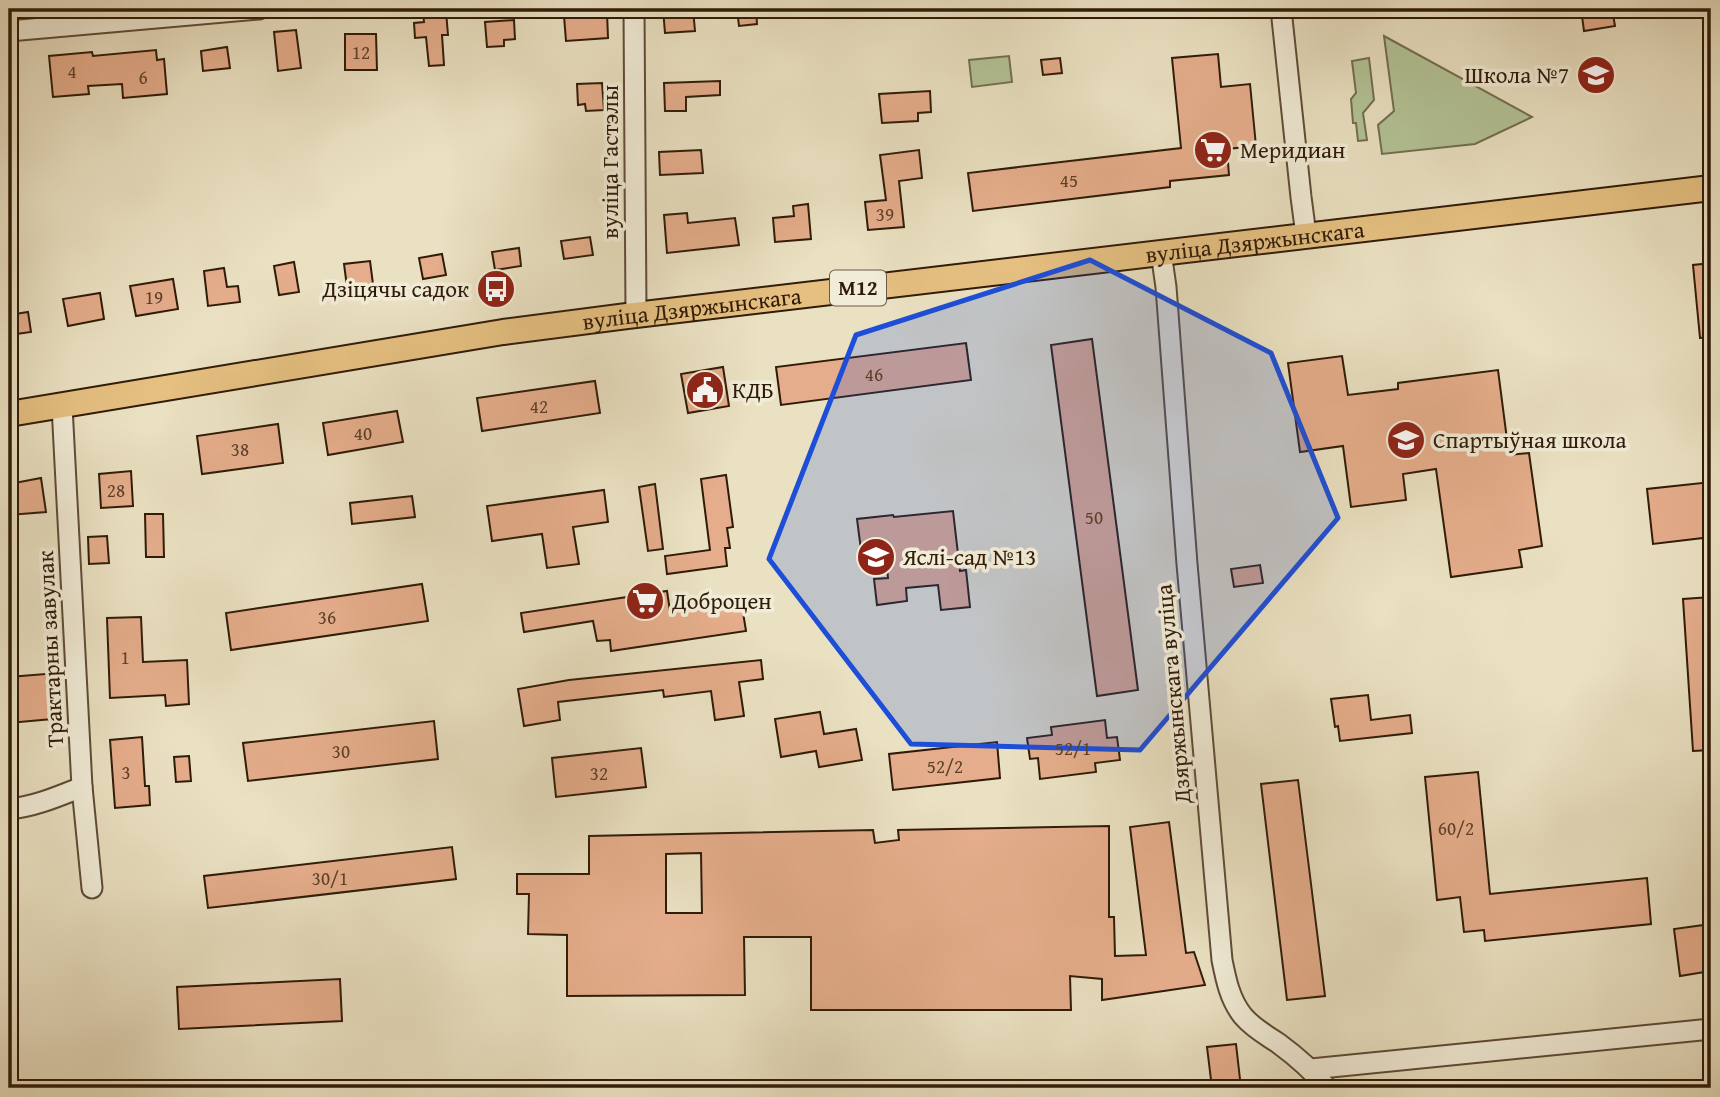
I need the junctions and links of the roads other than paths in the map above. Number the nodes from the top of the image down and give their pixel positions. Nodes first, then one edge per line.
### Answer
1 (259, 9) edge
2 (634, 9) edge
3 (1281, 9) edge
4 (9, 31) edge
5 (1711, 188) edge
6 (1306, 235) junction
7 (1161, 252) junction
8 (636, 314) junction
9 (61, 406) junction
10 (9, 414) edge
11 (82, 787) junction
12 (9, 809) edge
13 (92, 888) dead end
14 (1711, 1029) edge
15 (1311, 1069) junction
16 (1327, 1088) edge

1 - 4 street
2 - 8 street, вуліца Гастэлы
3 - 6 street
5 - 6 main road, вуліца Дзяржынскага / М12
6 - 7 main road, вуліца Дзяржынскага / М12
7 - 8 main road, вуліца Дзяржынскага / М12
7 - 15 street, Дзяржынскага вуліца
8 - 9 main road, вуліца Дзяржынскага / М12
9 - 10 main road, вуліца Дзяржынскага / М12
9 - 11 street, Трактарны завулак
11 - 12 street
11 - 13 street, Трактарны завулак
14 - 15 street
15 - 16 street, Дзяржынскага вуліца

